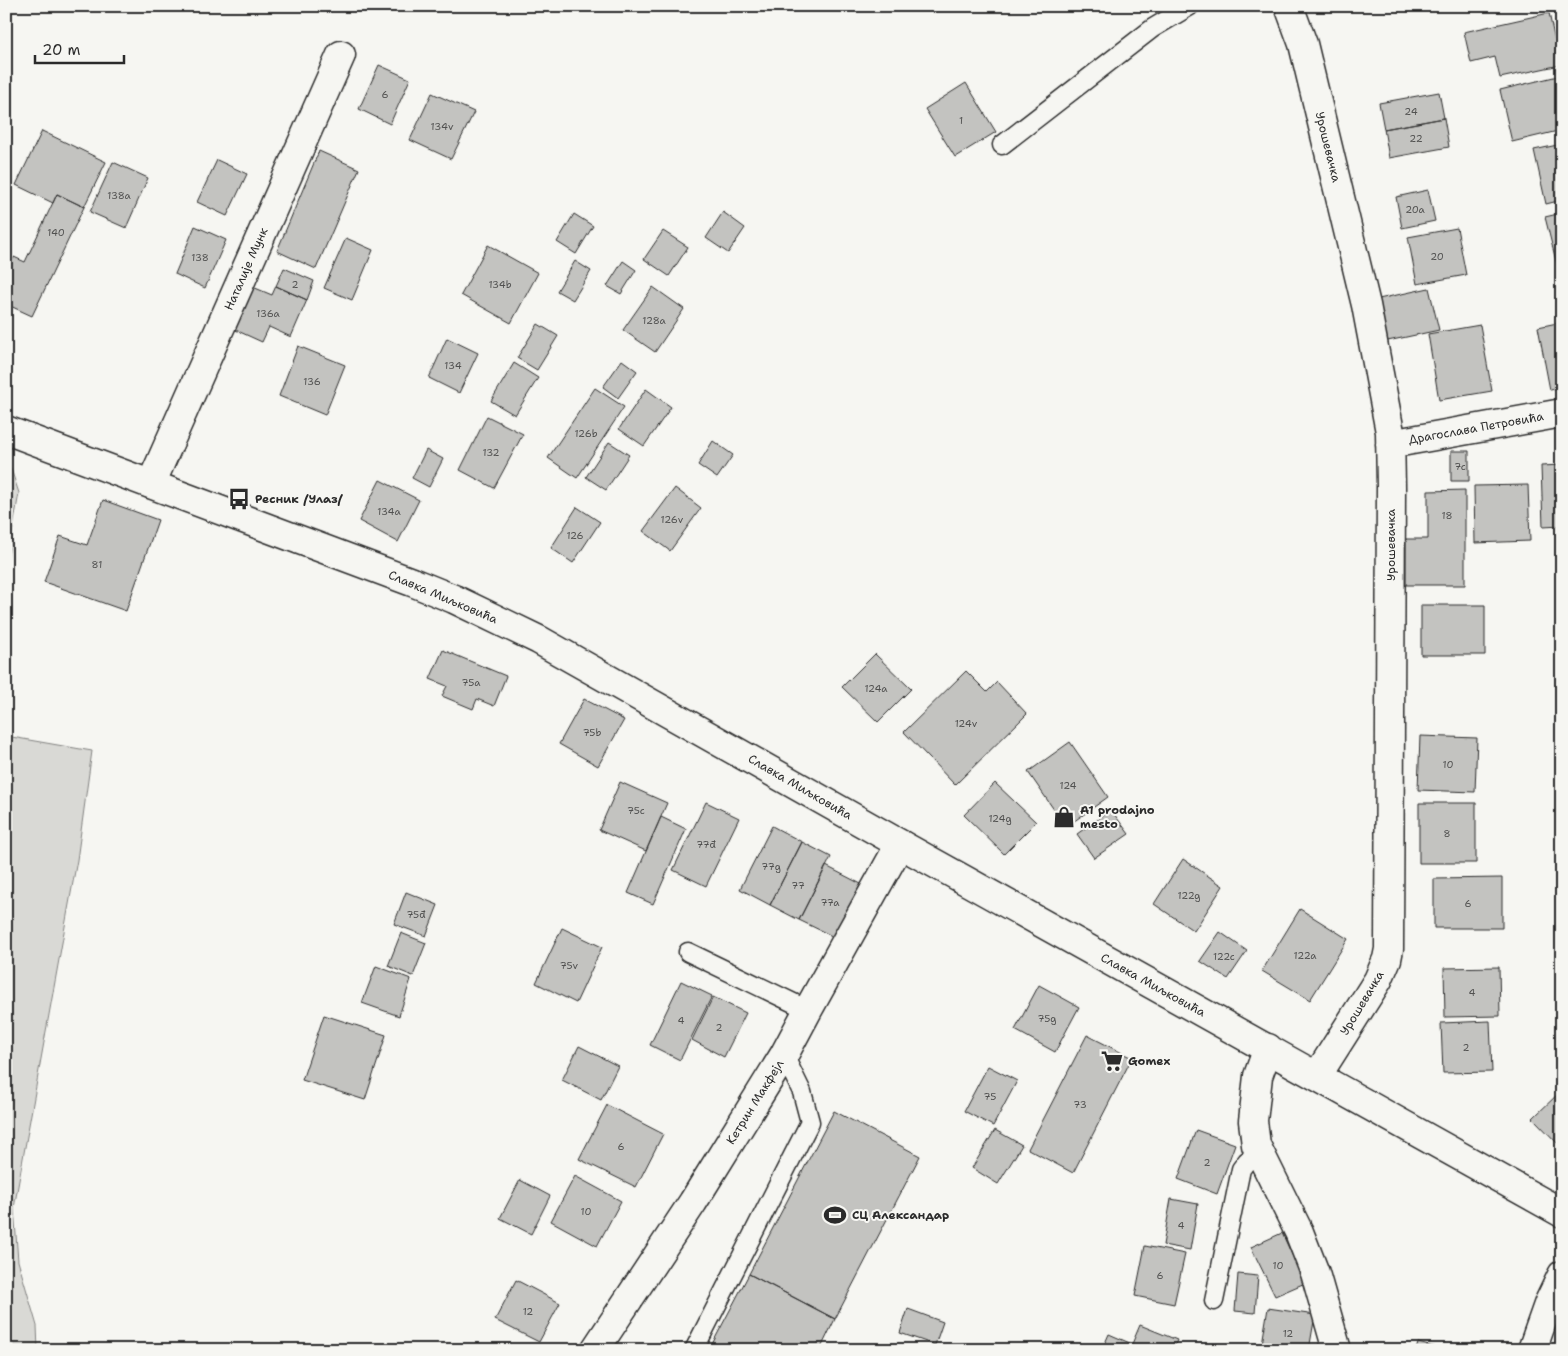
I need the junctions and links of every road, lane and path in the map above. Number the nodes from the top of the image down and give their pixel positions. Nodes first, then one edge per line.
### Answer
1 (1190, 6) edge
2 (1289, 6) edge
3 (341, 55) dead end
4 (1002, 145) dead end
5 (1562, 413) edge
6 (6, 430) edge
7 (1390, 444) junction
8 (151, 484) junction
9 (900, 844) junction
10 (688, 952) dead end
11 (808, 1010) junction
12 (1268, 1048) junction
13 (784, 1055) junction
14 (1317, 1076) junction
15 (1259, 1153) junction
16 (1562, 1212) edge
17 (1562, 1275) edge
18 (1214, 1301) dead end
19 (595, 1350) edge
20 (694, 1350) edge
21 (1337, 1350) edge
22 (1532, 1350) edge

1 - 4 lane
2 - 7 street, Урошевачка
3 - 8 street, Наталије Мунк
5 - 7 street, Драгослава Петровића
6 - 8 street, Славка Миљковића
7 - 14 street, Урошевачка
8 - 9 street, Славка Миљковића
9 - 11 street, Кетрин Макфејл
9 - 12 street, Славка Миљковића
10 - 11 lane
11 - 13 street, Кетрин Макфејл
12 - 14 street, Славка Миљковића
12 - 15 street
13 - 19 street, Кетрин Макфејл
13 - 20 lane
14 - 16 street, Славка Миљковића
15 - 18 lane
15 - 21 street
17 - 22 street

